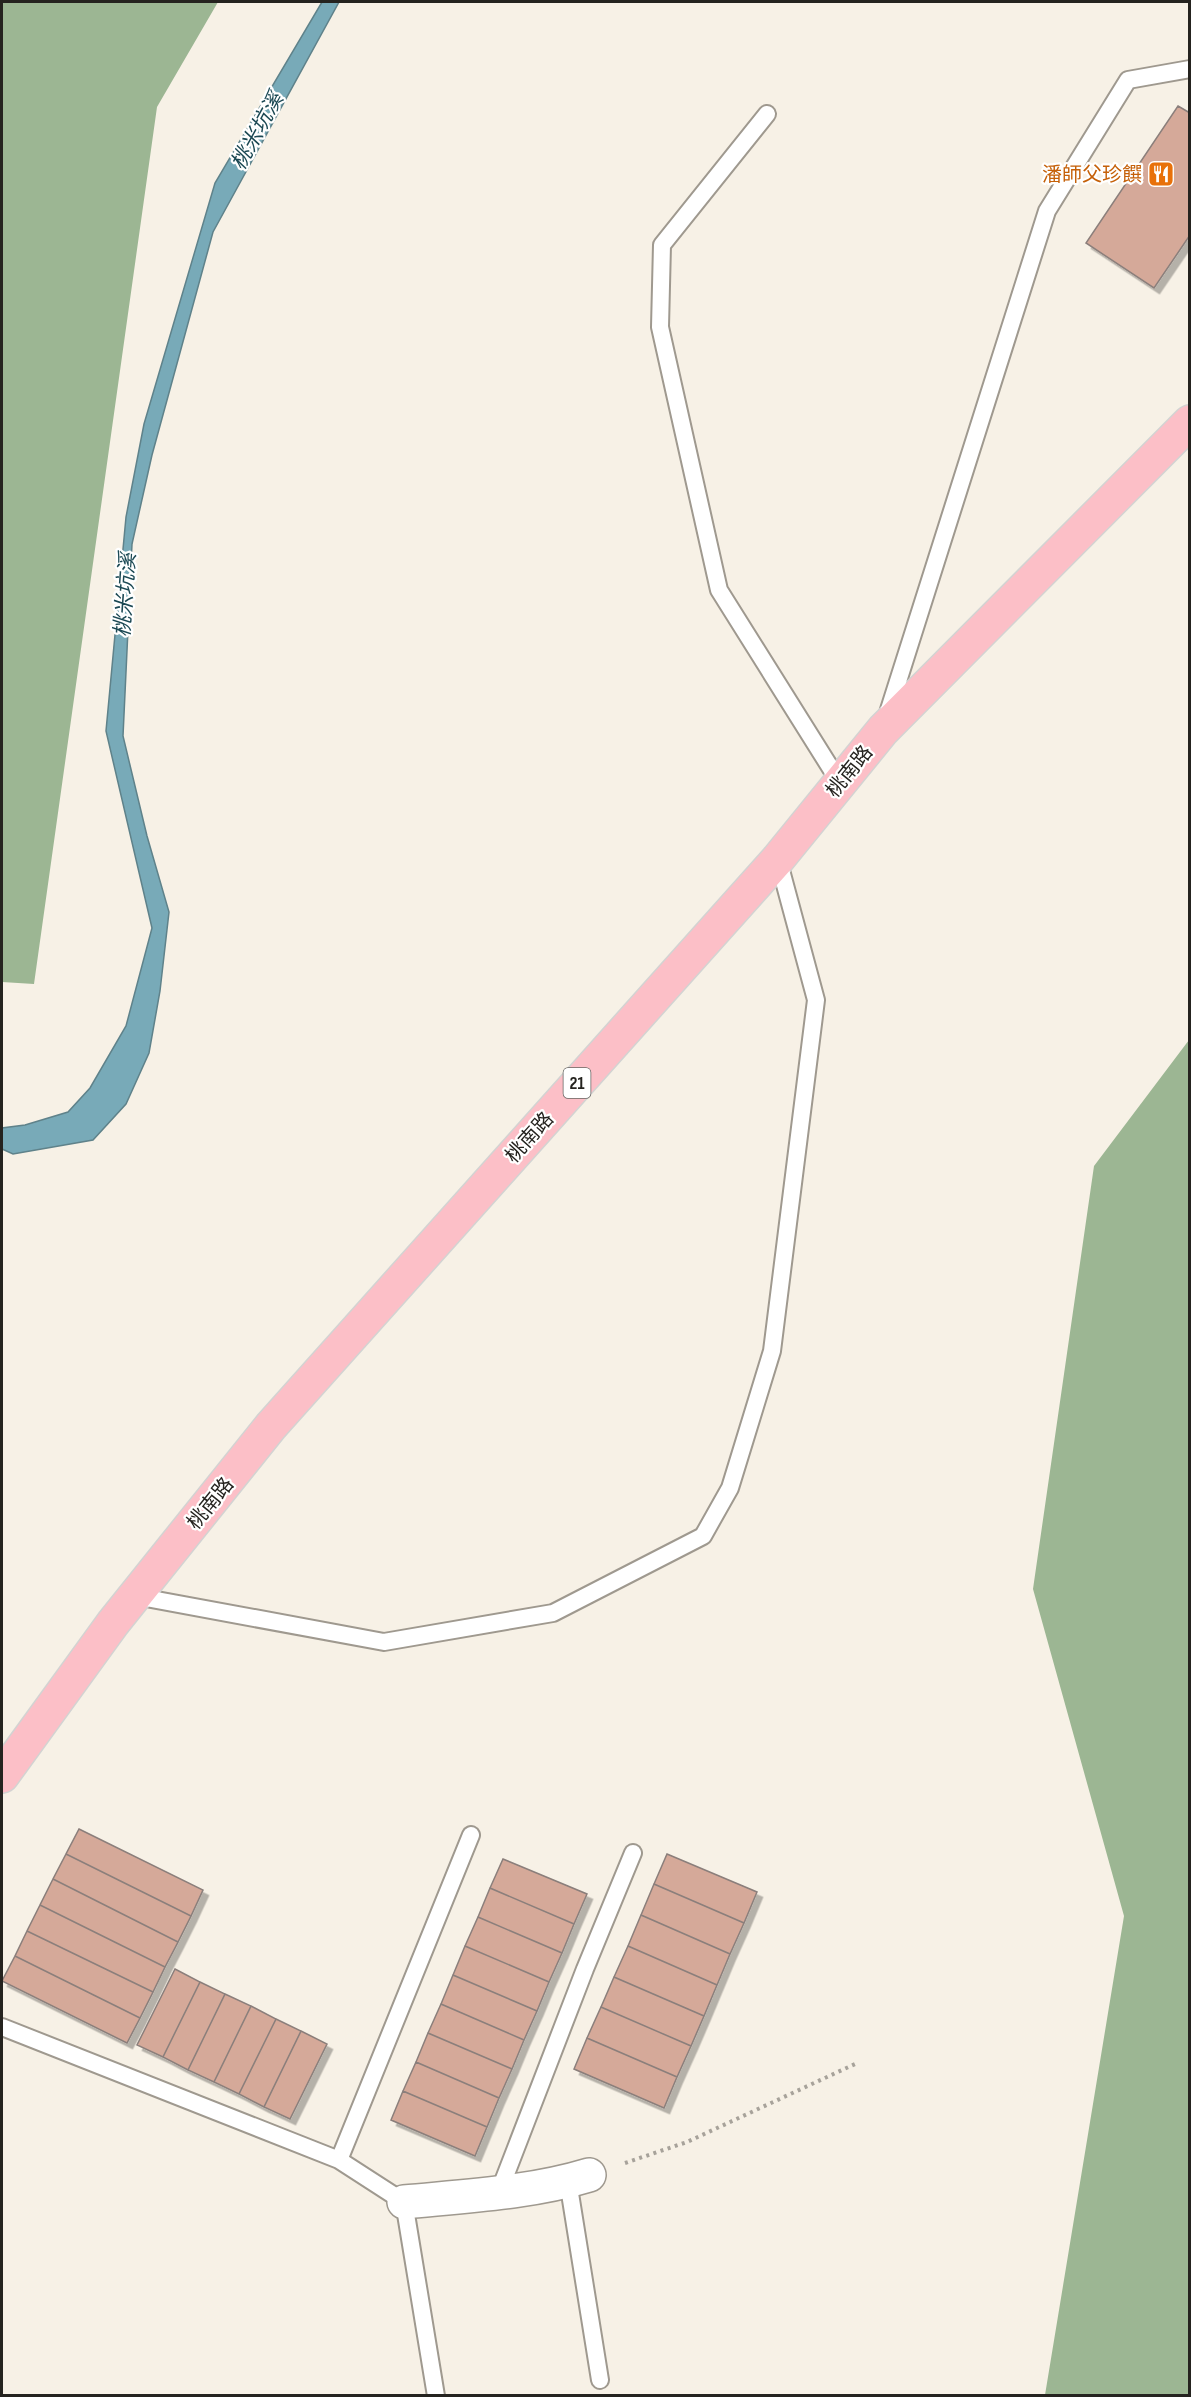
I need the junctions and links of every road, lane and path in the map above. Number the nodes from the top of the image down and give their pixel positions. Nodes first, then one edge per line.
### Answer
1 (1190, 69) edge
2 (767, 114) dead end
3 (1190, 422) edge
4 (883, 730) junction
5 (840, 783) junction
6 (778, 859) junction
7 (135, 1596) junction
8 (2, 1776) edge
9 (471, 1835) dead end
10 (633, 1853) dead end
11 (2, 2027) edge
12 (855, 2064) dead end
13 (339, 2160) junction
14 (578, 2178) junction
15 (499, 2192) junction
16 (404, 2202) junction
17 (600, 2380) dead end
18 (436, 2396) edge

1 - 4 lane
2 - 5 lane
3 - 4 main road, 桃南路 / 21
4 - 5 main road, 桃南路 / 21
5 - 6 main road, 桃南路 / 21
6 - 7 main road, 桃南路 / 21
6 - 7 lane
7 - 8 main road, 桃南路 / 21
9 - 13 lane
10 - 15 lane
11 - 13 lane
12 - 14 path
13 - 16 lane
14 - 15 street
14 - 17 lane
15 - 16 street
16 - 18 lane

